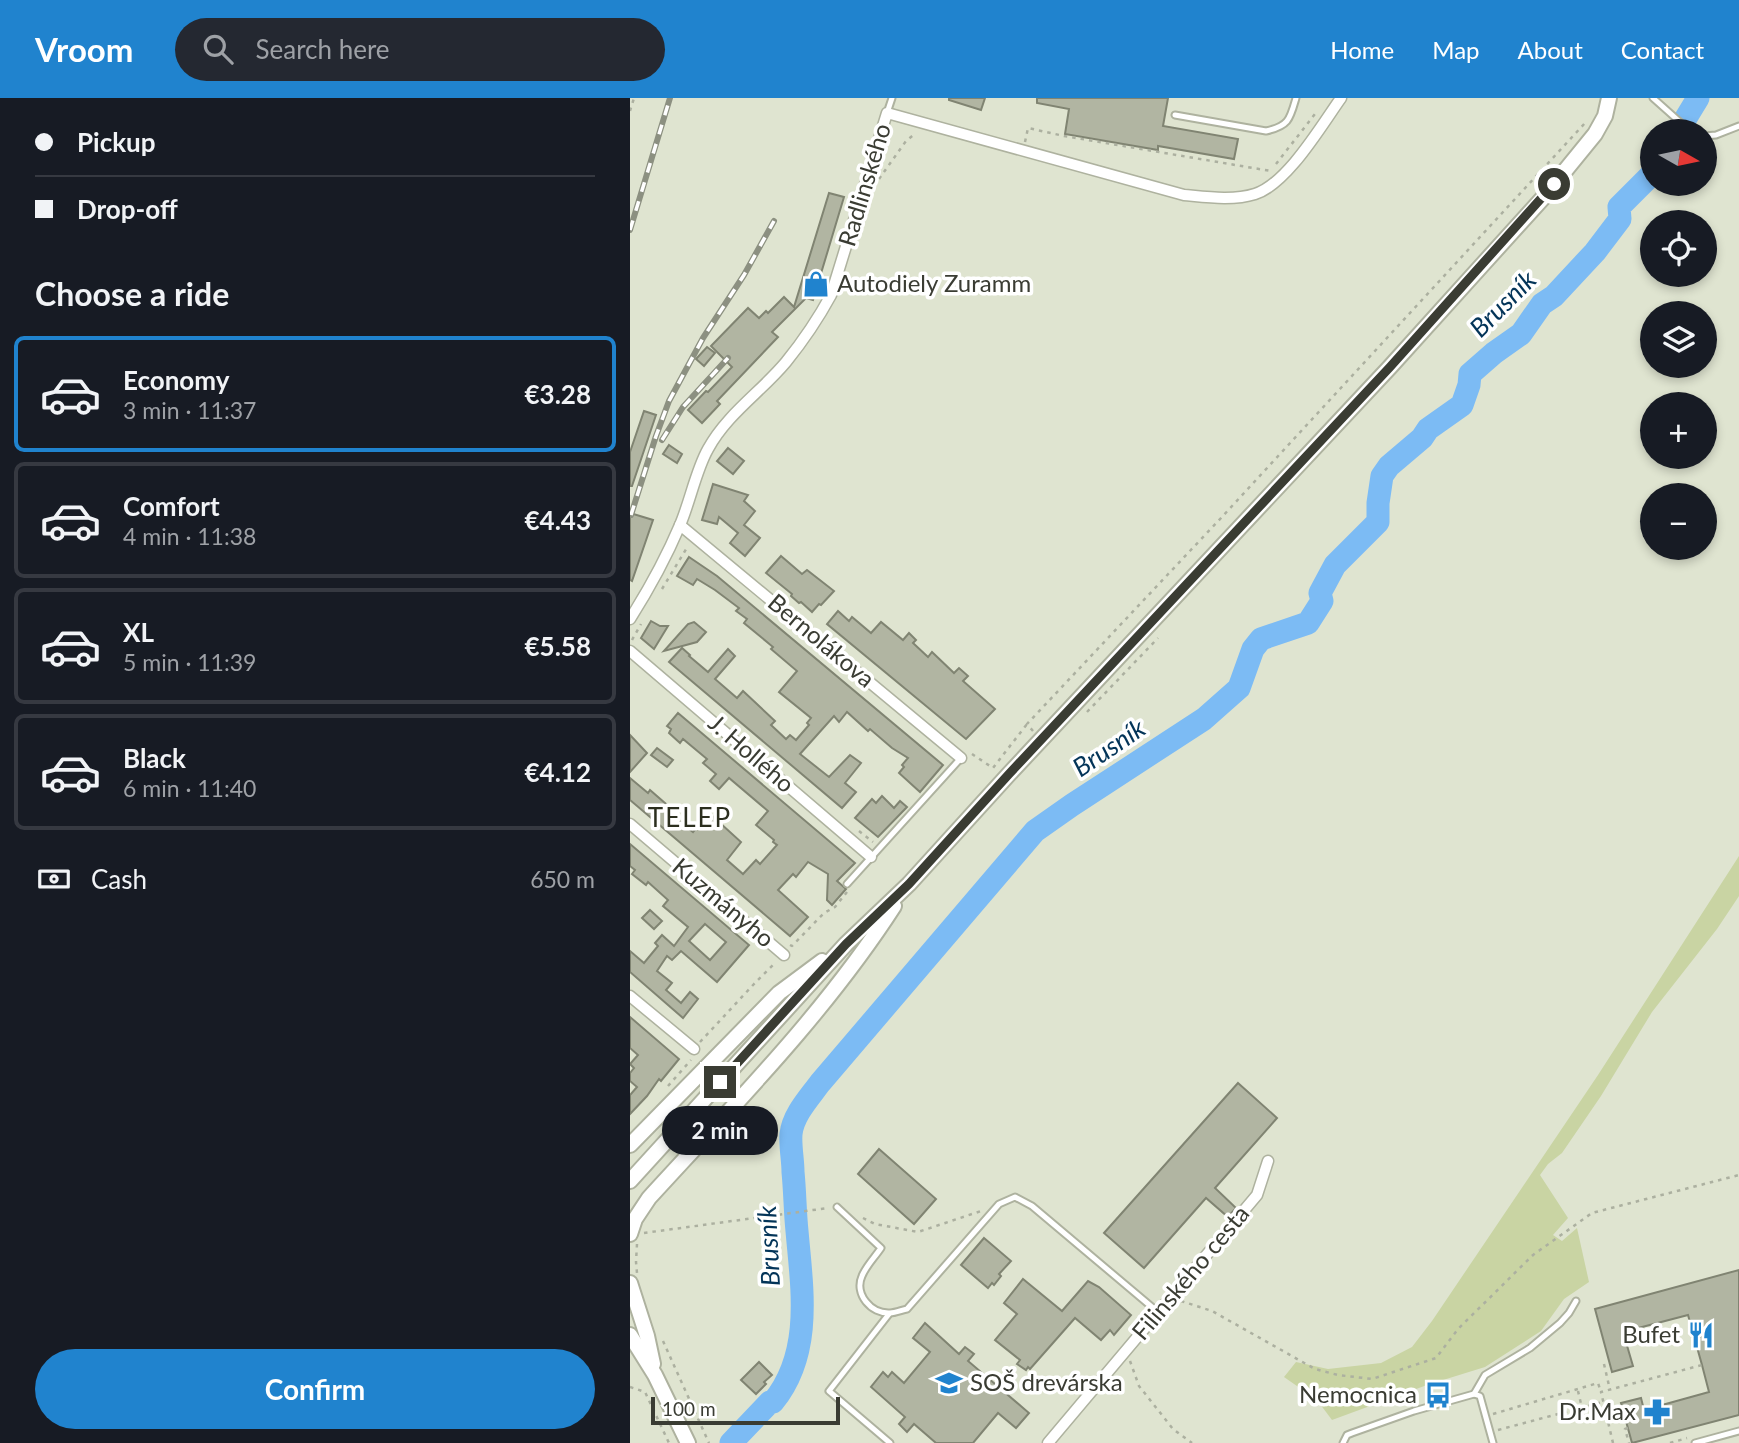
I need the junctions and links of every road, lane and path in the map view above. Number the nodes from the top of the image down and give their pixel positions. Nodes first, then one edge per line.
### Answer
1 (634, 98) edge
2 (892, 98) edge
3 (1296, 98) edge
4 (1341, 98) edge
5 (1609, 98) edge
6 (1653, 98) edge
7 (1320, 108) dead end
8 (630, 111) edge
9 (887, 114) junction
10 (1175, 115) dead end
11 (1675, 119) edge
12 (1586, 121) dead end
13 (1739, 126) edge
14 (1717, 135) edge
15 (1024, 151) junction
16 (680, 525) junction
17 (630, 619) edge
18 (1158, 638) dead end
19 (630, 651) edge
20 (1087, 712) dead end
21 (1027, 724) junction
22 (1041, 740) junction
23 (973, 755) dead end
24 (961, 758) joint
25 (630, 824) edge
26 (871, 857) junction
27 (847, 884) joint
28 (909, 884) junction
29 (782, 938) dead end
30 (846, 944) junction
31 (784, 955) joint
32 (630, 996) edge
33 (694, 1049) joint
34 (630, 1145) edge
35 (1268, 1161) dead end
36 (1739, 1175) edge
37 (630, 1181) edge
38 (999, 1204) junction
39 (837, 1207) junction
40 (636, 1237) edge
41 (634, 1280) edge
42 (1171, 1297) junction
43 (1576, 1301) dead end
44 (1159, 1313) junction
45 (889, 1314) junction
46 (630, 1335) edge
47 (660, 1335) dead end
48 (1127, 1350) junction
49 (1604, 1364) dead end
50 (1702, 1365) dead end
51 (655, 1376) junction
52 (630, 1387) edge
53 (1577, 1389) junction
54 (1610, 1390) junction
55 (1601, 1392) junction
56 (1475, 1394) junction
57 (1603, 1402) junction
58 (1582, 1408) junction
59 (1628, 1428) dead end
60 (1739, 1431) edge
61 (669, 1443) edge
62 (688, 1443) edge
63 (709, 1443) edge
64 (890, 1443) edge
65 (1048, 1443) edge
66 (1192, 1443) edge
67 (1343, 1443) edge
68 (1493, 1443) edge
69 (1613, 1443) edge
70 (1629, 1443) edge
71 (1695, 1443) edge

1 - 8 path
2 - 9 lane
3 - 10 lane
4 - 15 street, Radlinského
5 - 22 main road
6 - 11 lane
7 - 15 path
9 - 15 street, Radlinského
9 - 16 street, Radlinského
12 - 21 path
13 - 14 lane
16 - 17 street, Radlinského
16 - 24 street, Bernolákova
18 - 20 path
19 - 26 street, J. Hollého
21 - 22 path
21 - 23 path
22 - 28 main road
24 - 26 lane
25 - 31 street, Kuzmányho
26 - 27 lane
27 - 29 path
28 - 30 main road
28 - 40 main road
30 - 34 main road
30 - 37 main road
31 - 33 path
32 - 33 street
35 - 42 street, Filinského cesta
36 - 42 path
38 - 39 path
38 - 44 lane
38 - 45 lane
39 - 40 path
39 - 45 lane
40 - 41 path
41 - 51 main road
42 - 44 street, Filinského cesta
43 - 56 lane
44 - 48 street, Filinského cesta
45 - 64 lane
46 - 51 main road
47 - 63 path
48 - 65 street, Filinského cesta
48 - 66 path
49 - 54 path
50 - 54 path
51 - 62 main road
52 - 61 path
53 - 55 path
53 - 58 path
53 - 58 path
54 - 55 path
55 - 57 path
56 - 67 lane
56 - 68 lane
57 - 58 path
57 - 69 path
59 - 70 path
60 - 71 lane

